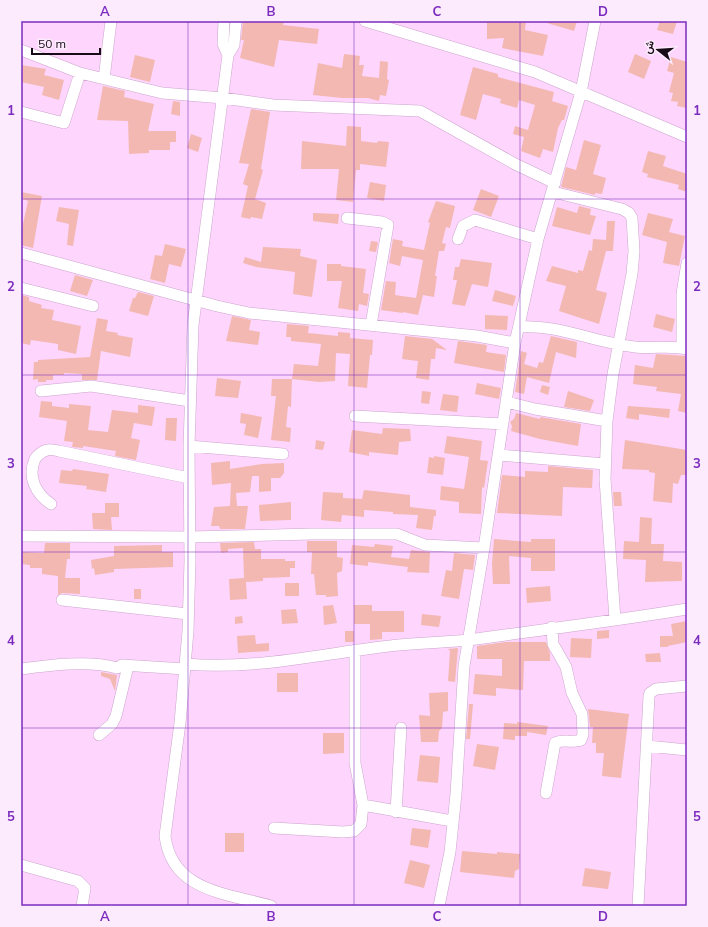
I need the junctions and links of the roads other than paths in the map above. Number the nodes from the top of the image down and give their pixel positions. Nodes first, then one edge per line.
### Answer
1 (111, 21) edge
2 (224, 21) edge
3 (236, 21) edge
4 (364, 21) edge
5 (595, 21) edge
6 (21, 50) edge
7 (228, 55) junction
8 (80, 73) junction
9 (104, 80) junction
10 (581, 92) junction
11 (223, 98) junction
12 (21, 112) edge
13 (687, 136) edge
14 (554, 187) junction
15 (347, 218) dead end
16 (538, 238) junction
17 (458, 239) dead end
18 (22, 256) edge
19 (687, 264) edge
20 (21, 288) edge
21 (196, 300) junction
22 (93, 306) dead end
23 (685, 308) edge
24 (371, 324) junction
25 (519, 327) junction
26 (515, 343) junction
27 (619, 344) junction
28 (684, 348) edge
29 (41, 390) dead end
30 (190, 401) junction
31 (507, 402) junction
32 (355, 416) dead end
33 (607, 421) junction
34 (503, 424) junction
35 (188, 446) junction
36 (284, 454) dead end
37 (499, 455) junction
38 (605, 464) junction
39 (189, 478) junction
40 (51, 504) dead end
41 (21, 536) edge
42 (190, 537) junction
43 (484, 548) junction
44 (62, 600) dead end
45 (687, 609) edge
46 (188, 614) junction
47 (615, 619) junction
48 (552, 627) junction
49 (468, 640) junction
50 (355, 650) junction
51 (128, 666) junction
52 (185, 667) junction
53 (21, 669) edge
54 (687, 686) edge
55 (401, 728) dead end
56 (99, 735) dead end
57 (647, 746) junction
58 (687, 750) edge
59 (546, 793) dead end
60 (363, 805) junction
61 (396, 812) junction
62 (452, 821) junction
63 (274, 828) dead end
64 (21, 865) edge
65 (82, 906) edge
66 (271, 906) edge
67 (439, 906) edge
68 (638, 906) edge

1 - 9 street
2 - 7 street
3 - 7 street
4 - 10 street
5 - 10 street
6 - 8 street
7 - 11 street
8 - 9 street
8 - 12 street
9 - 11 street
10 - 13 street
10 - 14 street
11 - 14 street
11 - 21 street
14 - 16 street
14 - 27 street
15 - 24 street
16 - 17 street
16 - 25 street
18 - 21 street
19 - 23 street
20 - 22 street
21 - 24 street
21 - 30 street
23 - 28 street
24 - 26 street
25 - 26 street
25 - 27 street
26 - 31 street
27 - 28 street
27 - 33 street
29 - 30 street
30 - 35 street
31 - 33 street
31 - 34 street
32 - 34 street
33 - 38 street
34 - 37 street
35 - 36 street
35 - 39 street
37 - 38 street
37 - 43 street
38 - 47 street
39 - 40 street
39 - 42 street
41 - 42 street
42 - 43 street
42 - 46 street
43 - 49 street
44 - 46 street
45 - 47 street
46 - 52 street
47 - 48 street
48 - 49 street
48 - 59 street
49 - 50 street
49 - 62 street
50 - 52 street
50 - 60 street
51 - 52 street
51 - 53 street
51 - 56 street
52 - 66 street
54 - 57 street
55 - 61 street
57 - 58 street
57 - 68 street
60 - 61 street
60 - 63 street
61 - 62 street
62 - 67 street
64 - 65 street

